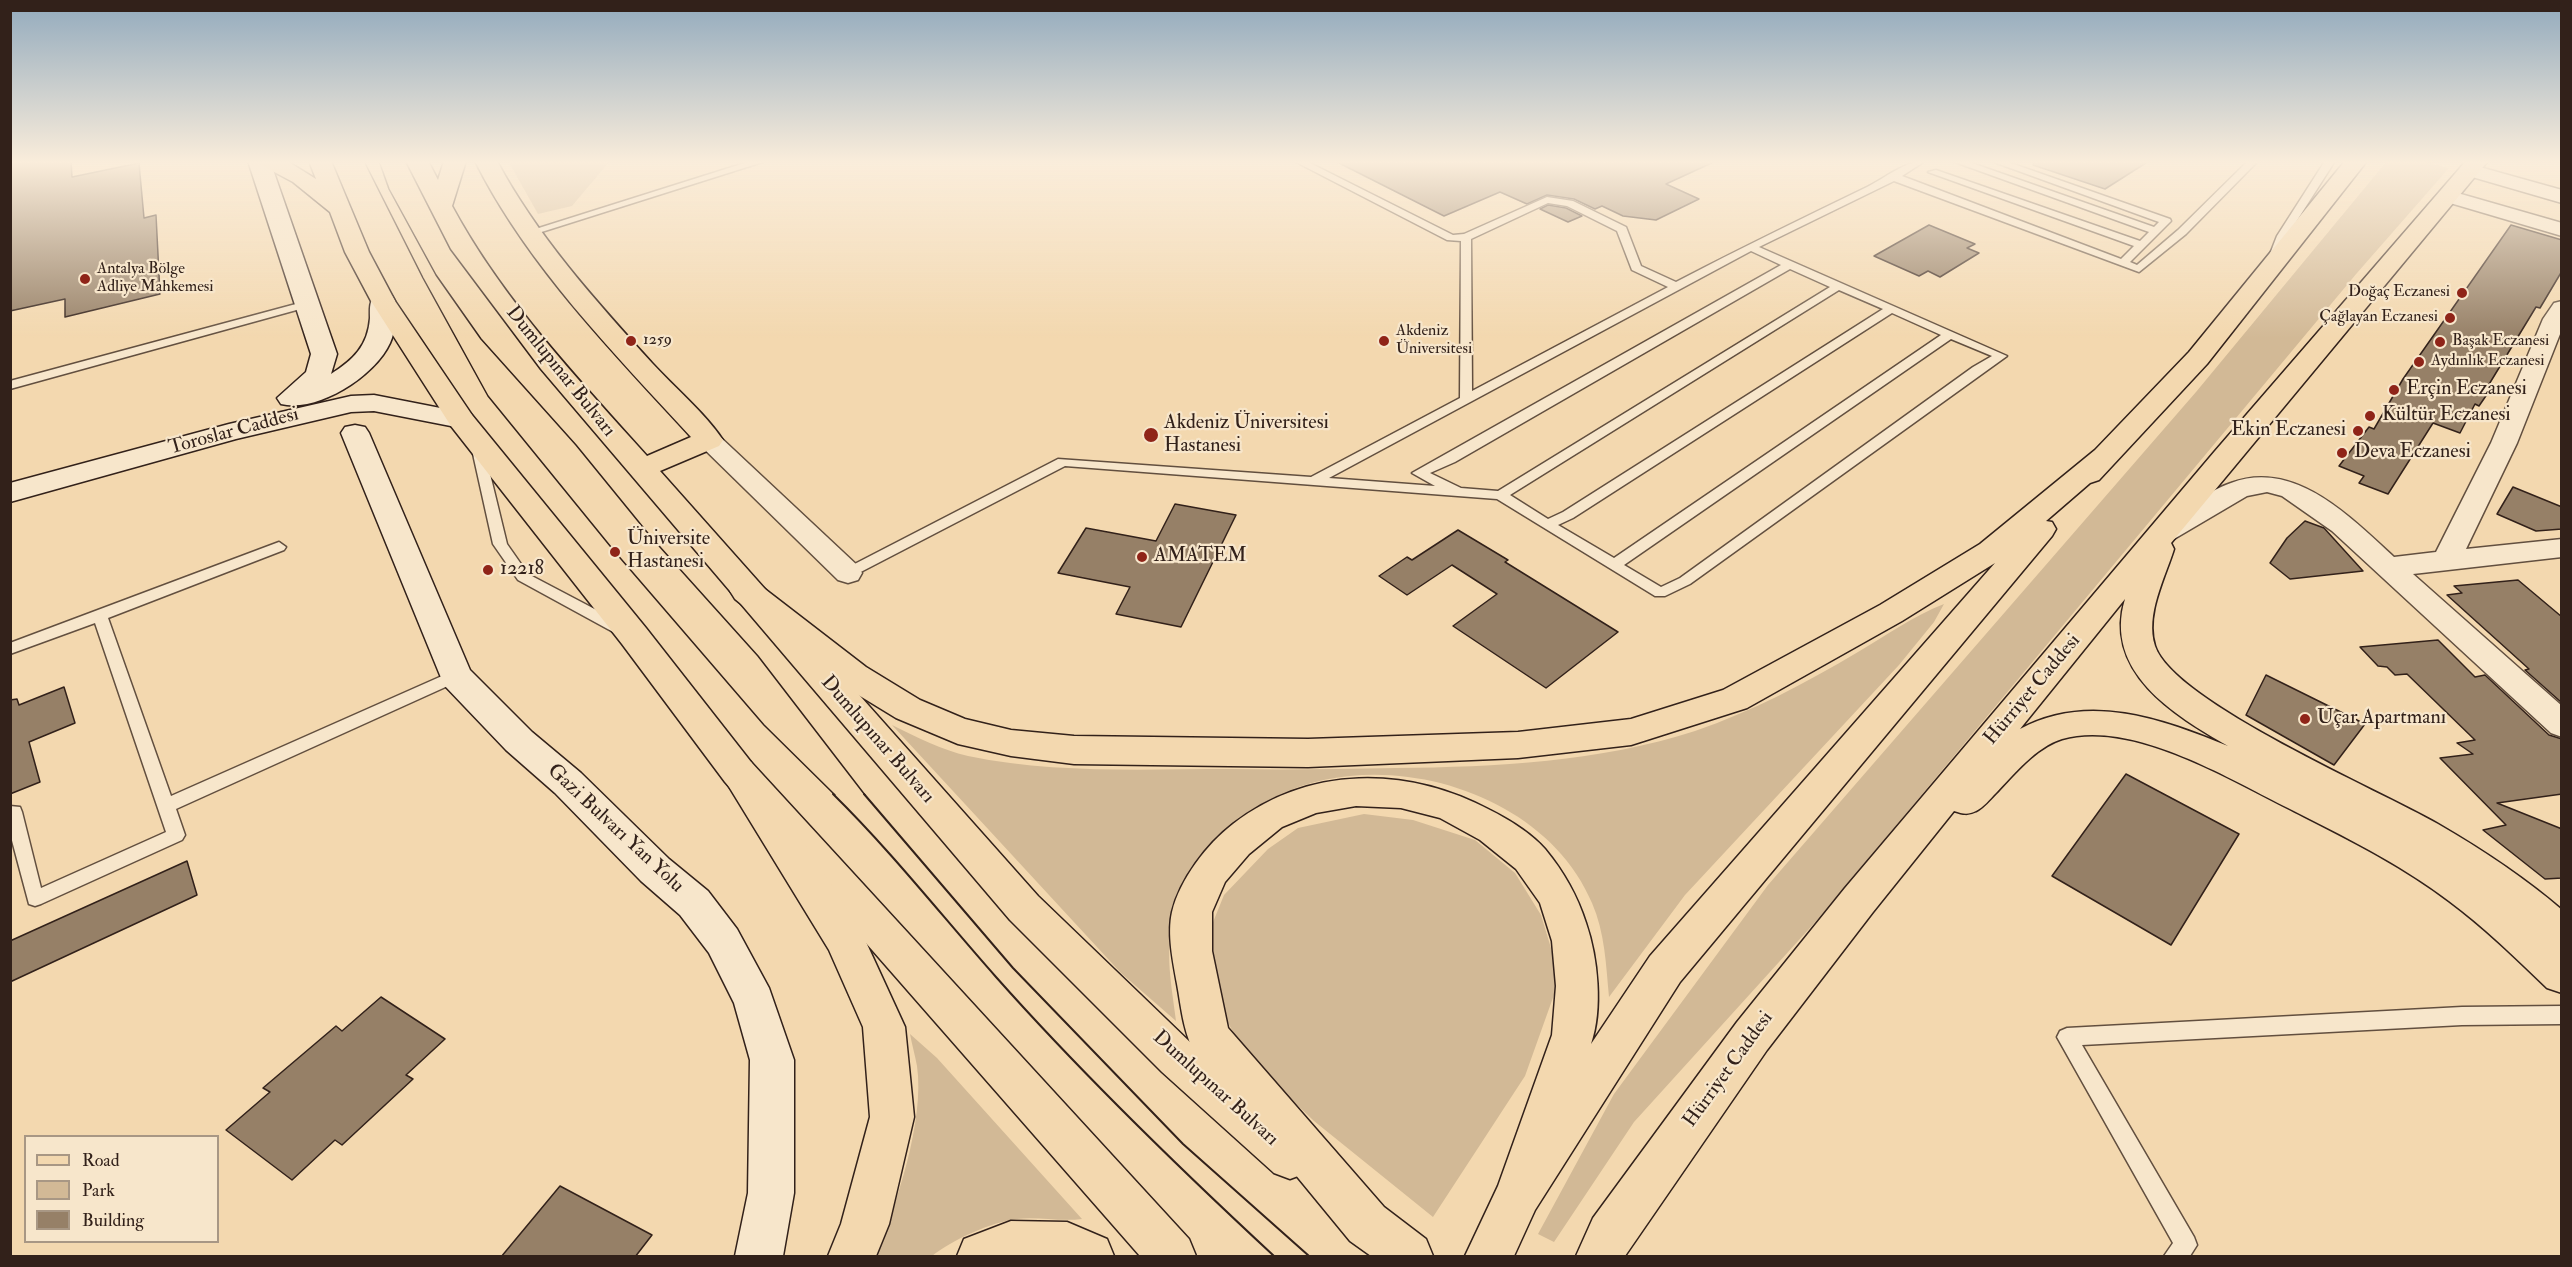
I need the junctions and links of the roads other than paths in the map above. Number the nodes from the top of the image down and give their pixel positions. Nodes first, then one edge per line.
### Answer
1 (279, 220) edge
2 (343, 220) edge
3 (447, 220) edge
4 (520, 220) edge
5 (570, 220) edge
6 (1416, 220) edge
7 (1503, 220) edge
8 (1604, 220) edge
9 (1806, 220) edge
10 (2010, 220) edge
11 (2075, 220) edge
12 (2126, 220) edge
13 (2165, 220) edge
14 (2194, 220) edge
15 (2292, 220) edge
16 (2308, 220) edge
17 (2324, 220) edge
18 (2422, 220) edge
19 (2426, 220) edge
20 (2529, 220) edge
21 (2562, 230) edge
22 (2157, 231) junction
23 (528, 233) junction
24 (1466, 237) junction
25 (2142, 245) junction
26 (1751, 247) junction
27 (2123, 262) junction
28 (1789, 265) junction
29 (2269, 269) junction
30 (1840, 285) junction
31 (1677, 287) junction
32 (383, 301) junction
33 (307, 304) junction
34 (1891, 309) junction
35 (2559, 317) edge
36 (1950, 334) junction
37 (2198, 358) junction
38 (2298, 370) junction
39 (10, 385) edge
40 (1466, 400) junction
41 (384, 405) junction
42 (291, 408) junction
43 (468, 428) junction
44 (355, 433) junction
45 (709, 440) junction
46 (2103, 457) junction
47 (640, 469) junction
48 (10, 475) edge
49 (1313, 481) junction
50 (1459, 492) junction
51 (10, 493) edge
52 (1500, 495) junction
53 (2467, 518) junction
54 (1548, 525) junction
55 (2164, 533) junction
56 (279, 547) dead end
57 (2549, 550) edge
58 (2446, 561) junction
59 (1614, 565) junction
60 (2388, 567) junction
61 (849, 573) joint
62 (746, 591) junction
63 (100, 616) junction
64 (634, 636) junction
65 (10, 649) edge
66 (456, 676) junction
67 (2562, 725) edge
68 (738, 772) junction
69 (166, 806) junction
70 (14, 812) dead end
71 (1859, 900) junction
72 (2547, 915) edge
73 (2562, 934) edge
74 (2562, 975) edge
75 (2562, 1015) edge
76 (1518, 1194) junction
77 (1367, 1224) junction
78 (1605, 1246) edge
79 (759, 1257) edge
80 (852, 1257) edge
81 (981, 1257) edge
82 (1090, 1257) edge
83 (1172, 1257) edge
84 (1409, 1257) edge
85 (1489, 1257) edge
86 (2175, 1257) edge

1 - 33 main road
2 - 32 main road
3 - 47 main road, Dumlupınar Bulvarı
4 - 23 main road
5 - 23 lane
6 - 24 lane
7 - 24 lane
8 - 31 lane
9 - 26 lane
10 - 27 lane
11 - 25 lane
12 - 22 lane
13 - 22 lane
14 - 27 lane
15 - 29 lane
16 - 29 main road
17 - 37 main road
18 - 38 main road
19 - 38 main road, Hürriyet Caddesi
20 - 21 street
22 - 25 lane
23 - 45 main road
24 - 40 lane
25 - 27 lane
26 - 28 lane
26 - 31 lane
28 - 30 lane
28 - 50 lane
29 - 37 main road
30 - 34 lane
30 - 52 lane
31 - 40 lane
32 - 42 main road, Toroslar Caddesi
32 - 43 main road
33 - 39 lane
33 - 42 main road
34 - 36 lane
34 - 54 lane
35 - 53 street
36 - 59 lane
36 - 59 lane
37 - 46 main road
38 - 55 main road, Hürriyet Caddesi
40 - 49 lane
41 - 42 main road, Toroslar Caddesi
41 - 43 main road, Toroslar Caddesi
41 - 44 main road
42 - 44 main road
42 - 48 main road, Toroslar Caddesi
42 - 51 main road, Toroslar Caddesi
43 - 64 main road
43 - 64 lane
44 - 66 main road, Gazi Bulvarı Yan Yolu
45 - 47 main road
45 - 61 street
46 - 62 main road
46 - 76 main road
47 - 62 main road, Dumlupınar Bulvarı
49 - 50 lane
49 - 61 lane
50 - 52 lane
52 - 54 lane
53 - 57 street
53 - 58 street
54 - 59 lane
55 - 60 street
55 - 71 main road, Hürriyet Caddesi
55 - 72 main road
56 - 63 lane
57 - 58 street
58 - 60 street
60 - 67 street
62 - 77 main road, Dumlupınar Bulvarı
63 - 65 lane
63 - 69 lane
64 - 68 main road
66 - 69 lane
66 - 79 main road, Gazi Bulvarı Yan Yolu
68 - 80 main road
68 - 83 main road
69 - 70 lane
71 - 74 main road
71 - 78 main road, Hürriyet Caddesi
72 - 73 main road
75 - 86 lane
76 - 77 main road
76 - 85 main road
77 - 84 main road, Dumlupınar Bulvarı
81 - 82 main road

